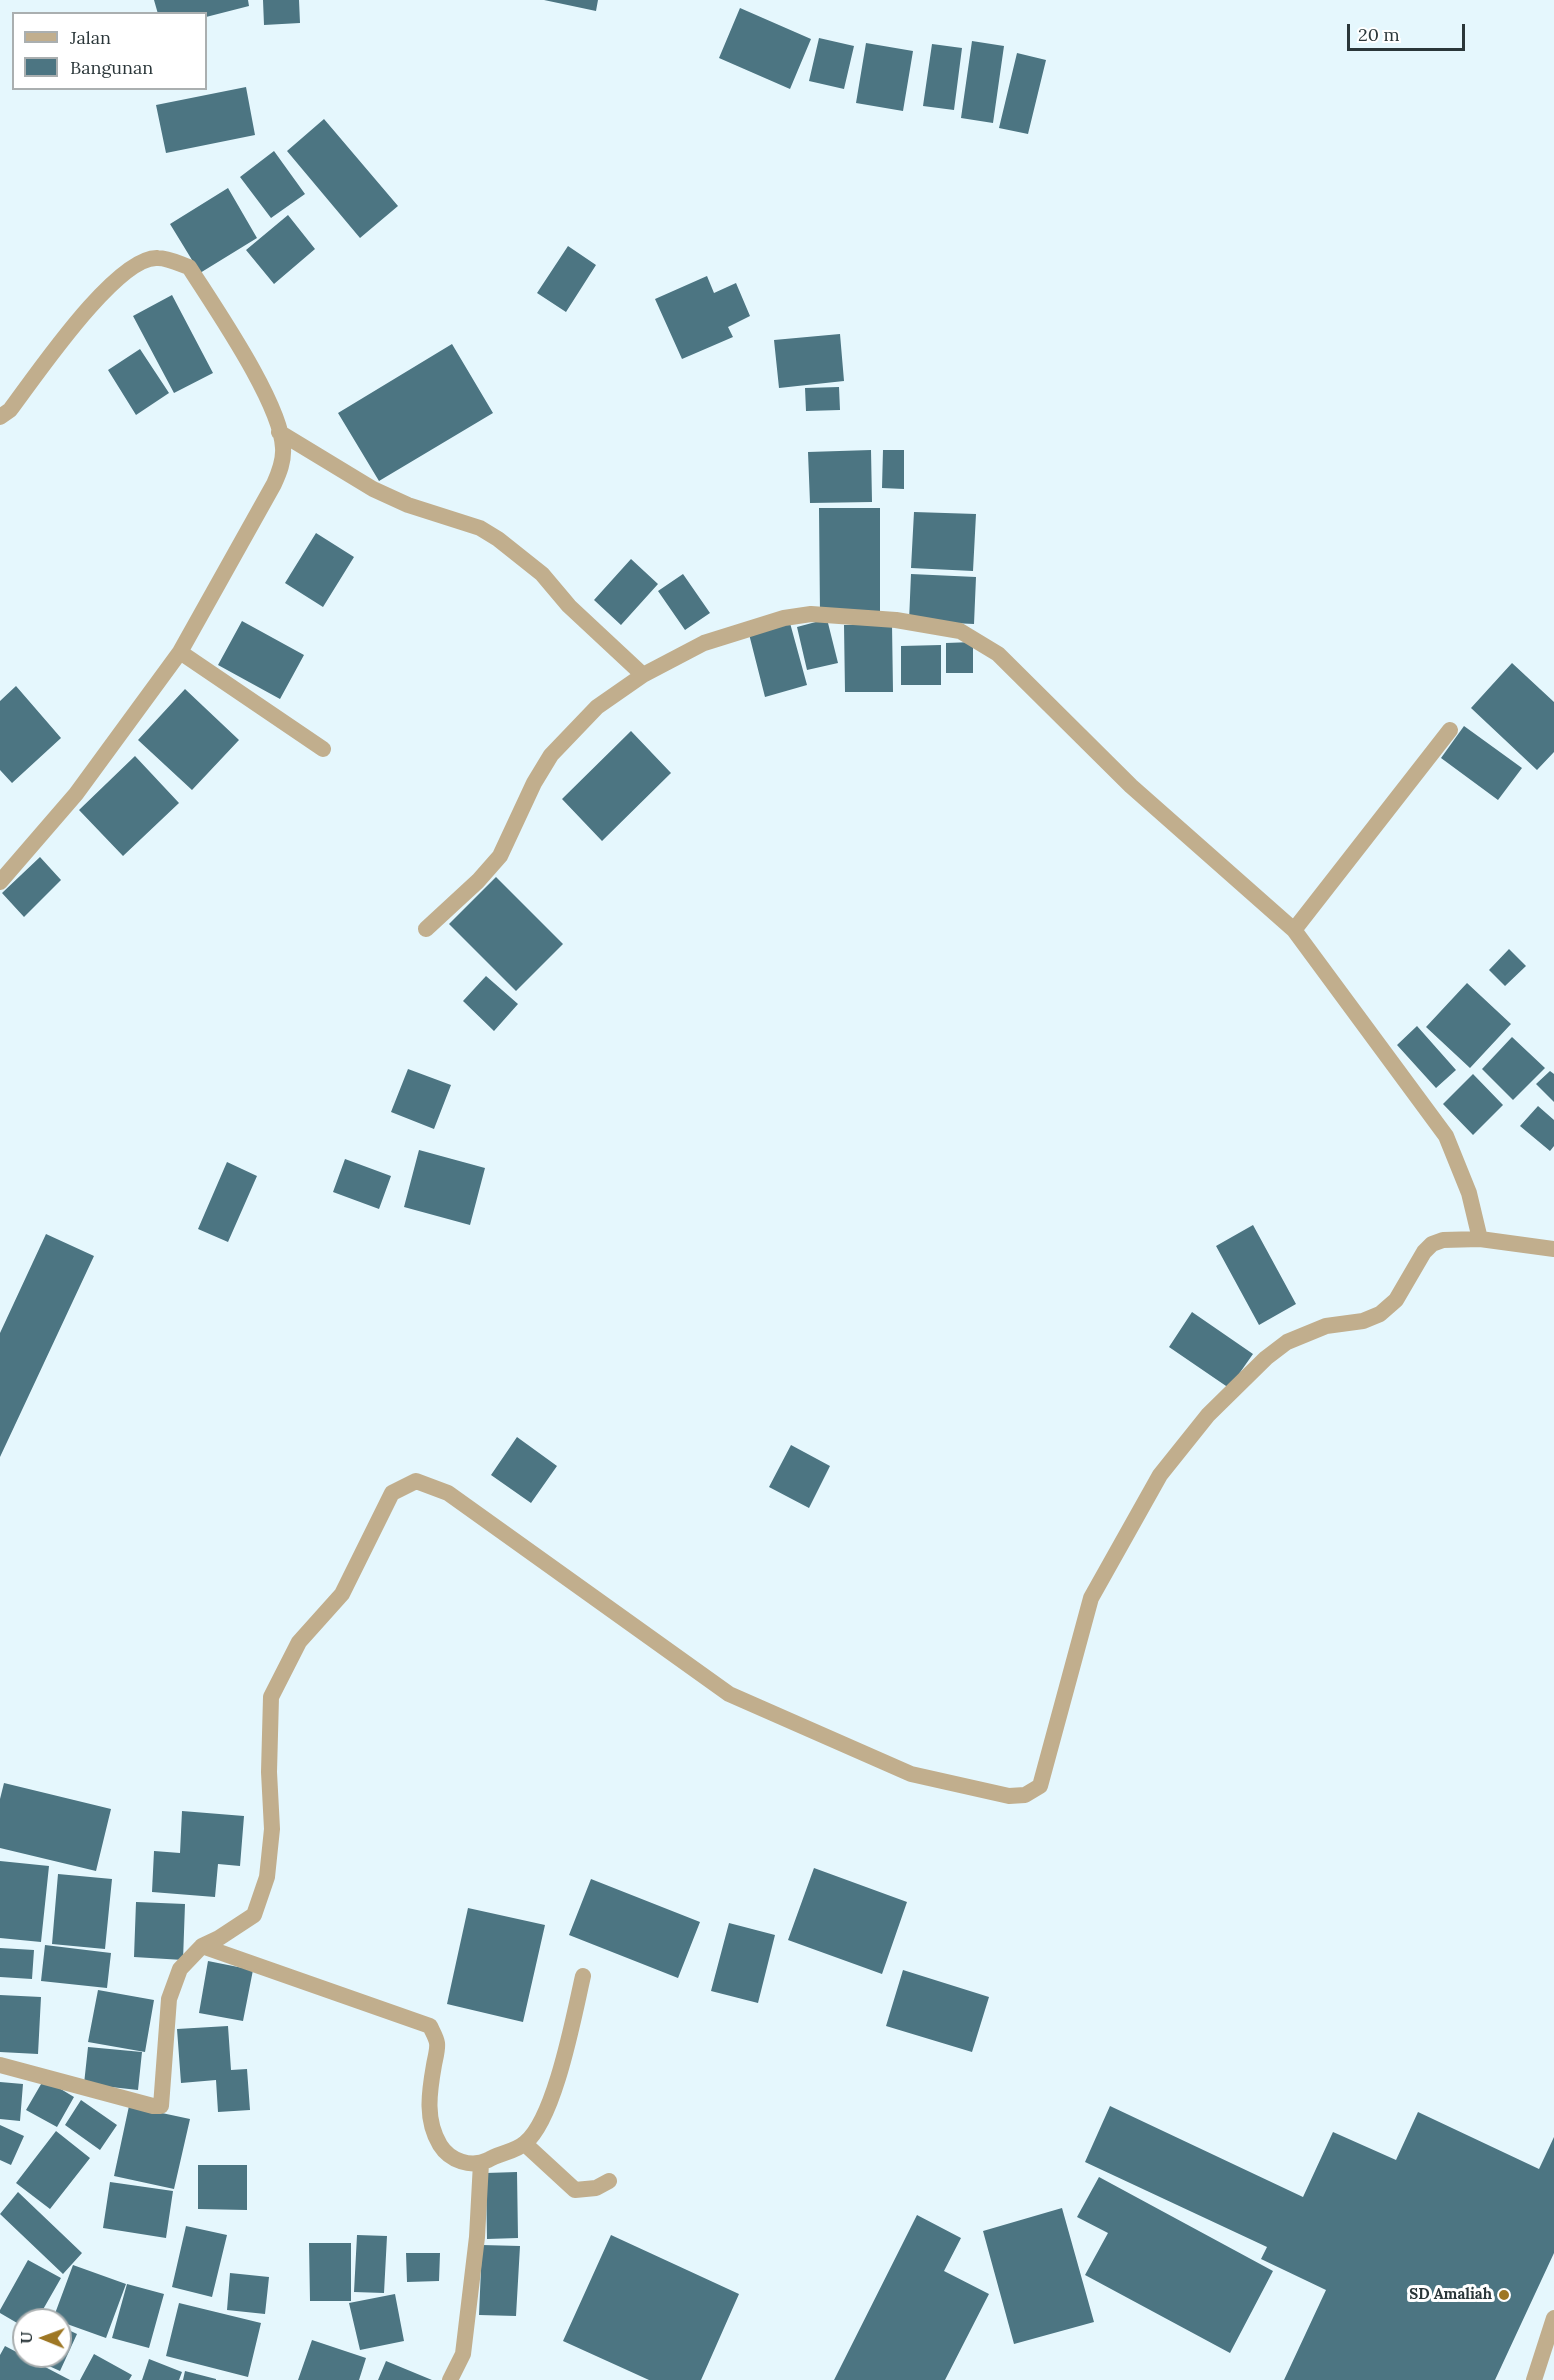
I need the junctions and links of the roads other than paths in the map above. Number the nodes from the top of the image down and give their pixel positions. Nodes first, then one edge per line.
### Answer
1 (0, 417) edge
2 (279, 432) junction
3 (180, 652) junction
4 (643, 675) junction
5 (1450, 730) dead end
6 (323, 749) dead end
7 (0, 882) edge
8 (426, 929) dead end
9 (1294, 930) junction
10 (1480, 1239) junction
11 (1554, 1249) edge
12 (202, 1946) junction
13 (583, 1976) dead end
14 (0, 2065) edge
15 (525, 2144) junction
16 (481, 2163) junction
17 (609, 2181) dead end
18 (1554, 2318) edge
19 (450, 2380) edge
20 (1534, 2380) edge

1 - 2 street
2 - 3 street
2 - 4 street
3 - 6 street
3 - 7 street
4 - 8 street
4 - 9 street
5 - 9 street
9 - 10 street
10 - 11 street
10 - 12 street
12 - 14 street
12 - 16 street
13 - 15 street
15 - 16 street
15 - 17 street
16 - 19 street
18 - 20 street

